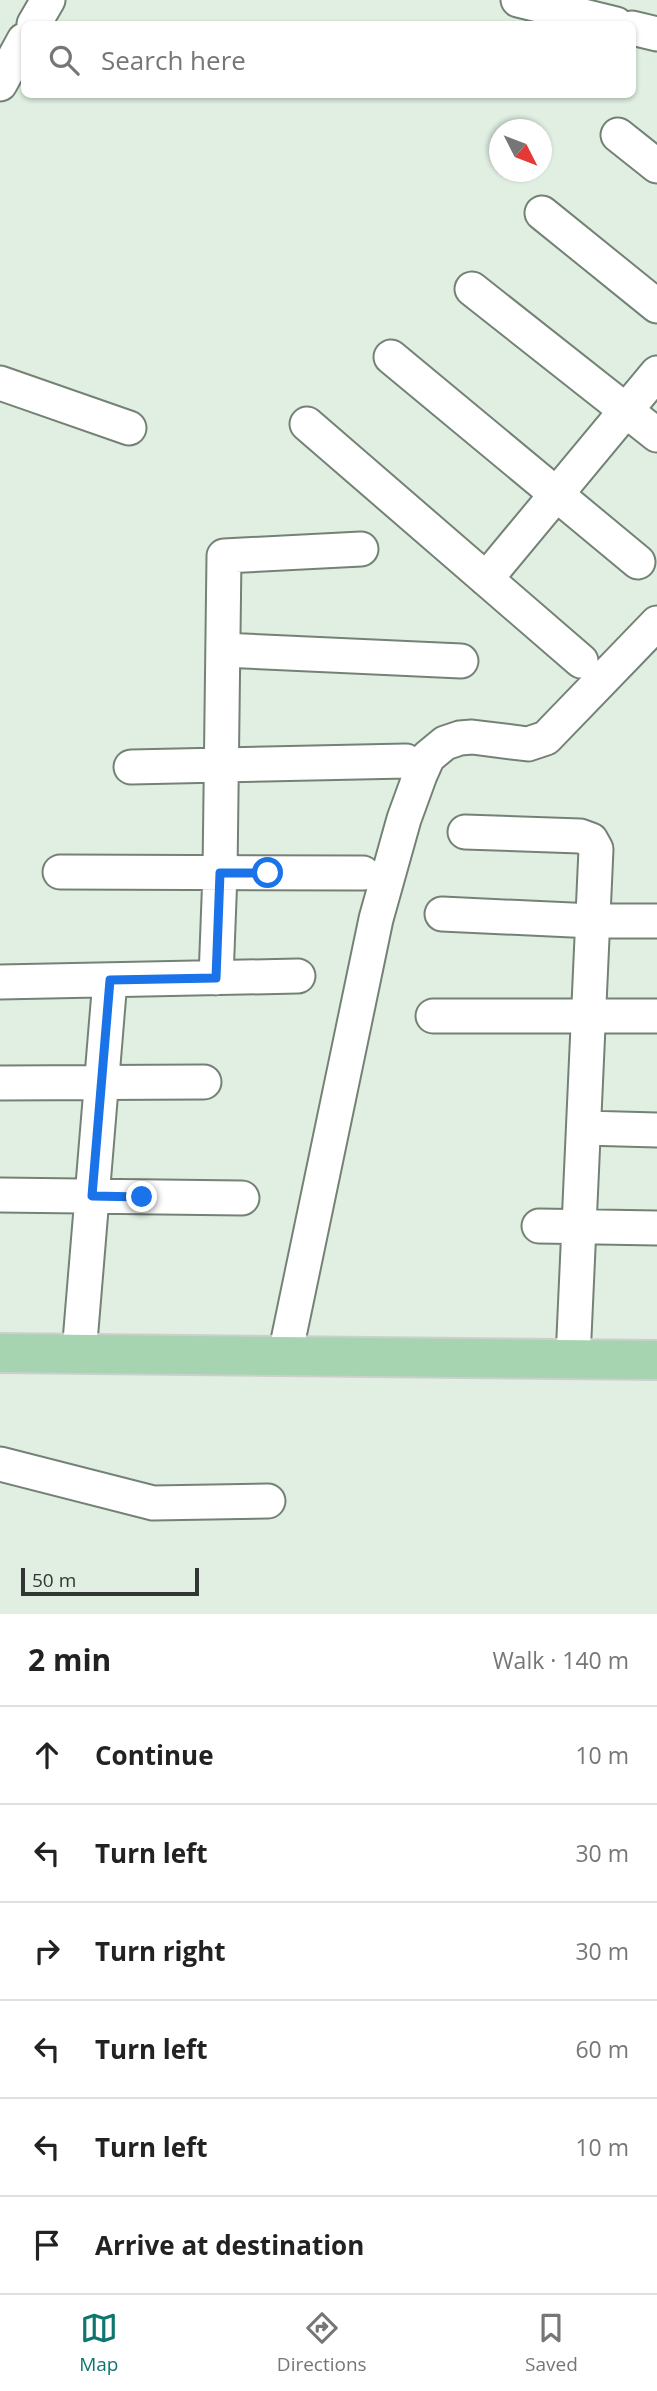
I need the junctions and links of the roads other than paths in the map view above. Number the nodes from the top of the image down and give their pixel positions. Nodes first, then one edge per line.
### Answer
1 (48, 0) edge
2 (518, 0) edge
3 (36, 21) edge
4 (604, 21) edge
5 (636, 29) edge
6 (657, 34) edge
7 (21, 46) edge
8 (0, 85) edge
9 (618, 135) dead end
10 (657, 166) edge
11 (542, 212) dead end
12 (472, 289) dead end
13 (657, 306) edge
14 (391, 357) dead end
15 (657, 373) edge
16 (0, 383) edge
17 (626, 411) junction
18 (307, 424) dead end
19 (130, 428) dead end
20 (657, 435) edge
21 (556, 494) junction
22 (361, 549) dead end
23 (638, 562) dead end
24 (486, 579) junction
25 (657, 623) edge
26 (223, 650) junction
27 (461, 661) dead end
28 (581, 662) dead end
29 (406, 761) dead end
30 (221, 765) junction
31 (131, 767) dead end
32 (465, 832) dead end
33 (60, 872) dead end
34 (220, 873) junction
35 (363, 873) dead end
36 (442, 914) dead end
37 (657, 920) edge
38 (593, 921) junction
39 (298, 976) dead end
40 (216, 978) junction
41 (110, 980) junction
42 (0, 982) edge
43 (433, 1016) dead end
44 (589, 1016) junction
45 (657, 1016) edge
46 (204, 1082) dead end
47 (0, 1083) edge
48 (101, 1083) junction
49 (584, 1128) junction
50 (657, 1130) edge
51 (0, 1195) edge
52 (92, 1196) junction
53 (242, 1198) dead end
54 (539, 1226) dead end
55 (579, 1227) junction
56 (657, 1228) edge
57 (0, 1353) edge
58 (79, 1354) junction
59 (285, 1355) junction
60 (573, 1359) junction
61 (657, 1360) edge
62 (0, 1464) edge
63 (268, 1501) dead end

1 - 3 street
2 - 4 street
5 - 6 street
7 - 8 street
9 - 10 street
11 - 13 street
12 - 17 street
14 - 21 street
15 - 17 street
16 - 19 street
17 - 20 street
17 - 21 street
18 - 24 street
21 - 23 street
21 - 24 street
22 - 26 street
24 - 28 street
25 - 59 street
26 - 27 street
26 - 30 street
29 - 30 street
30 - 31 street
30 - 34 street
32 - 38 street
33 - 34 street
34 - 35 street
34 - 40 street
36 - 38 street
37 - 38 street
38 - 44 street
39 - 40 street
40 - 41 street
41 - 42 street
41 - 48 street
43 - 44 street
44 - 45 street
44 - 49 street
46 - 48 street
47 - 48 street
48 - 52 street
49 - 50 street
49 - 55 street
51 - 52 street
52 - 53 street
52 - 58 street
54 - 55 street
55 - 56 street
55 - 60 street
57 - 58 main road
58 - 59 main road
59 - 60 main road
60 - 61 main road
62 - 63 street

